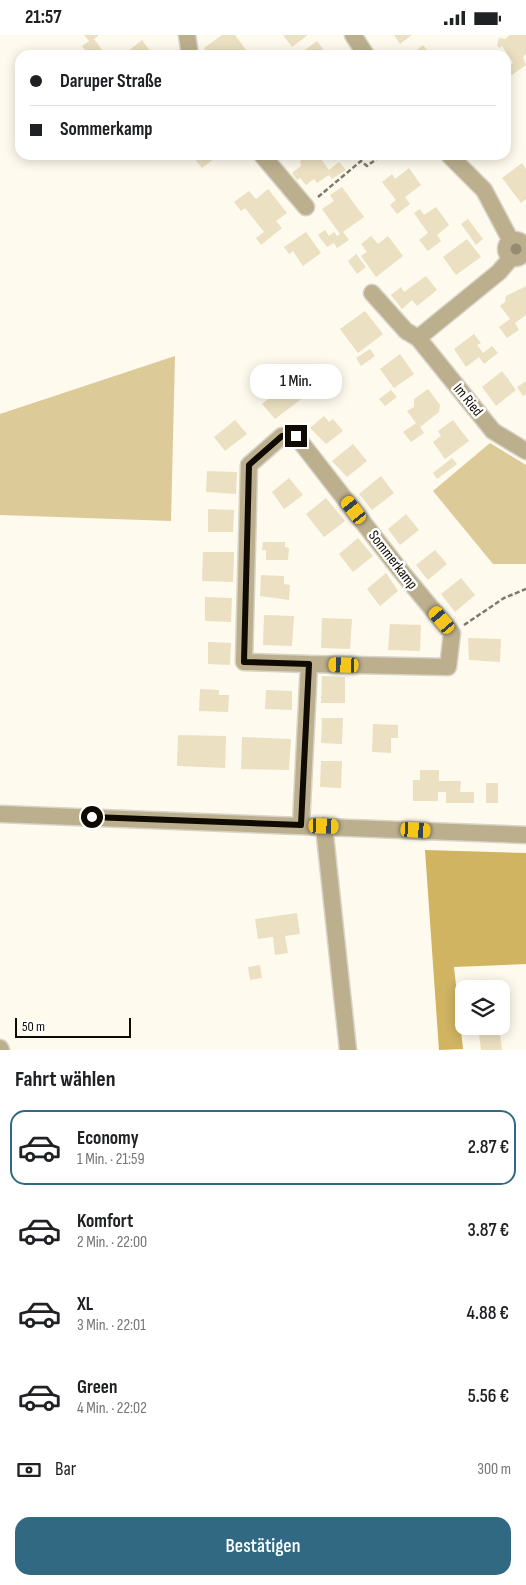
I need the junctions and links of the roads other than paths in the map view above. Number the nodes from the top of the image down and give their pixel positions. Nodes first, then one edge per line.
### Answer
1 (187, 35) edge
2 (352, 35) edge
3 (189, 50) edge
4 (362, 50) edge
5 (266, 160) edge
6 (454, 160) edge
7 (306, 207) road end
8 (521, 254) edge
9 (372, 293) dead end
10 (418, 338) junction
11 (526, 451) edge
12 (309, 664) junction
13 (0, 814) edge
14 (301, 825) junction
15 (324, 826) junction
16 (526, 835) edge
17 (348, 1050) edge

1 - 3 street
2 - 4 street
5 - 7 street
6 - 8 street
8 - 10 street
9 - 10 street, Im Ried
10 - 11 street, Im Ried
12 - 12 street, Sommerkamp
12 - 14 street
13 - 14 street
14 - 15 street
15 - 16 street
15 - 17 street

